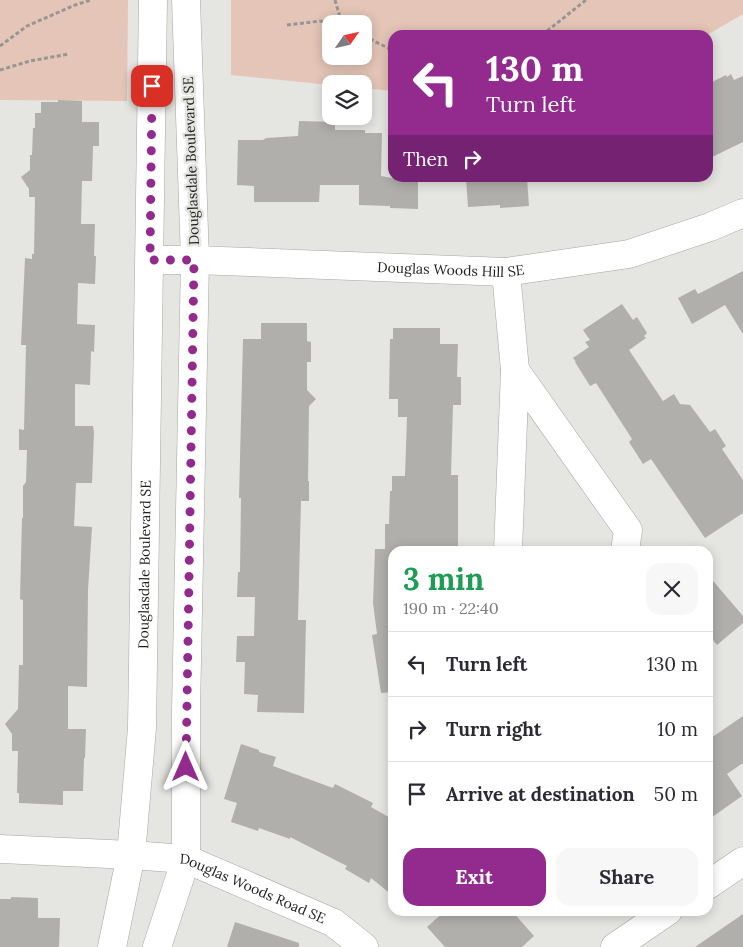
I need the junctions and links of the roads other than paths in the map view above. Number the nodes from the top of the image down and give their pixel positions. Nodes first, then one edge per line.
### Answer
1 (154, 0) edge
2 (186, 0) edge
3 (743, 213) edge
4 (150, 260) junction
5 (194, 260) junction
6 (506, 272) junction
7 (515, 370) junction
8 (508, 546) edge
9 (626, 546) edge
10 (0, 850) edge
11 (130, 855) junction
12 (186, 859) junction
13 (743, 861) edge
14 (713, 882) edge
15 (661, 916) edge
16 (112, 947) edge
17 (157, 947) edge
18 (364, 947) edge
19 (615, 947) edge

1 - 4 street, Douglasdale Boulevard SE
2 - 5 street, Douglasdale Boulevard SE
3 - 6 street, Douglas Woods Hill SE
4 - 5 street, Douglas Woods Hill SE
4 - 11 street, Douglasdale Boulevard SE
5 - 6 street, Douglas Woods Hill SE
5 - 12 street, Douglasdale Boulevard SE
6 - 7 street
7 - 8 street
7 - 9 street
10 - 11 street, Douglas Woods Road SE
11 - 12 street, Douglas Woods Road SE
11 - 16 street, Douglasdale Boulevard SE
12 - 17 street, Douglasdale Boulevard SE
12 - 18 street, Douglas Woods Road SE
13 - 14 street
15 - 19 street

